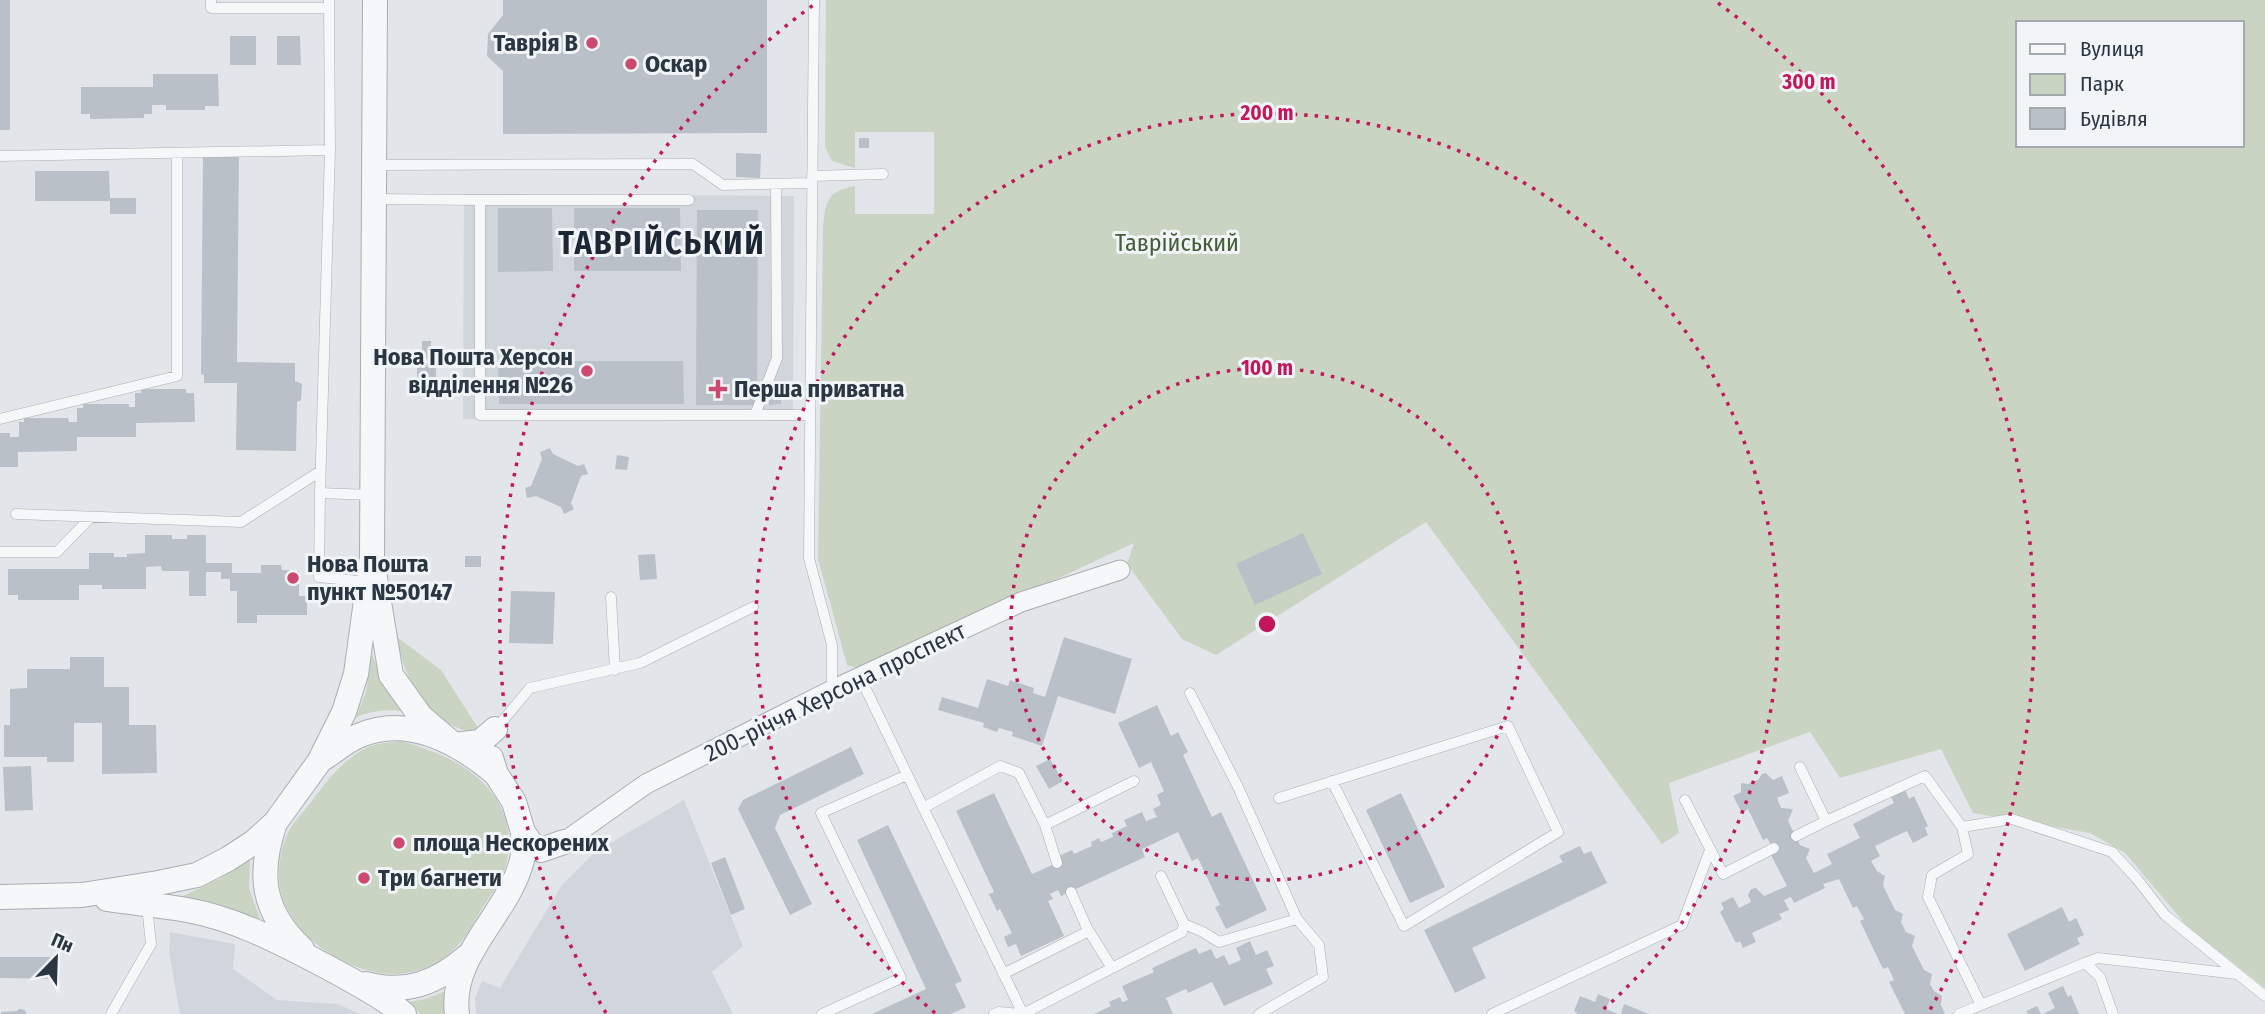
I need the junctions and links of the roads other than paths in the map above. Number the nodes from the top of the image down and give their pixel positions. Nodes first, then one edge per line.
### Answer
1 (212, 0) edge
2 (375, 0) edge
3 (814, 0) edge
4 (329, 4) edge
5 (330, 150) junction
6 (177, 153) junction
7 (0, 156) edge
8 (374, 164) junction
9 (883, 174) dead end
10 (812, 179) junction
11 (776, 184) junction
12 (374, 199) junction
13 (480, 200) junction
14 (689, 200) dead end
15 (755, 415) junction
16 (810, 415) junction
17 (0, 419) edge
18 (319, 472) junction
19 (320, 493) junction
20 (372, 495) junction
21 (16, 514) dead end
22 (91, 517) junction
23 (0, 552) edge
24 (372, 557) junction
25 (1120, 570) dead end
26 (368, 582) junction
27 (611, 597) dead end
28 (752, 607) dead end
29 (615, 670) junction
30 (860, 677) junction
31 (832, 690) junction
32 (1190, 693) dead end
33 (495, 729) junction
34 (454, 745) junction
35 (319, 762) junction
36 (1800, 767) dead end
37 (496, 774) junction
38 (907, 775) junction
39 (1133, 781) dead end
40 (1332, 781) junction
41 (1279, 798) dead end
42 (1685, 800) dead end
43 (923, 808) junction
44 (1826, 821) junction
45 (275, 823) junction
46 (1045, 825) junction
47 (1962, 827) junction
48 (523, 832) junction
49 (1796, 836) dead end
50 (564, 842) junction
51 (1773, 848) dead end
52 (1710, 850) junction
53 (1057, 863) dead end
54 (1161, 876) dead end
55 (1071, 892) dead end
56 (82, 895) junction
57 (0, 897) edge
58 (505, 900) junction
59 (147, 905) junction
60 (1297, 919) junction
61 (1184, 924) junction
62 (1088, 931) junction
63 (469, 955) junction
64 (317, 962) junction
65 (2085, 963) junction
66 (1112, 968) junction
67 (1003, 974) junction
68 (2239, 975) junction
69 (351, 980) junction
70 (2265, 996) edge
71 (1981, 1005) junction
72 (111, 1014) edge
73 (404, 1014) edge
74 (457, 1014) edge
75 (822, 1014) edge
76 (994, 1014) edge
77 (1022, 1014) edge
78 (1259, 1014) edge
79 (1492, 1014) edge
80 (1959, 1014) edge
81 (2113, 1014) edge

1 - 4 lane
2 - 8 street
3 - 10 lane
4 - 5 lane
5 - 6 lane
5 - 18 lane
6 - 7 lane
6 - 17 lane
8 - 11 lane
8 - 12 street
9 - 10 lane
10 - 11 lane
10 - 16 lane
11 - 15 lane
12 - 13 lane
12 - 20 street
13 - 14 lane
13 - 15 lane
15 - 16 lane
16 - 31 lane
18 - 19 lane
18 - 22 lane
19 - 20 lane
19 - 26 lane
20 - 24 street
21 - 22 lane
22 - 23 lane
24 - 26 street
24 - 34 street
25 - 30 street, 200-річчя Херсона проспект
26 - 35 street
27 - 29 lane
28 - 29 lane
29 - 33 lane
30 - 31 street, 200-річчя Херсона проспект
30 - 38 lane
31 - 50 street, 200-річчя Херсона проспект
32 - 60 lane
33 - 34 street
33 - 37 street
34 - 35 street
34 - 37 street
35 - 45 street
36 - 44 lane
37 - 48 street
38 - 43 lane
38 - 75 lane
39 - 46 lane
40 - 40 lane
40 - 41 lane
42 - 52 lane
43 - 46 lane
43 - 67 lane
44 - 47 lane
44 - 49 lane
45 - 56 street
45 - 64 street
46 - 53 lane
47 - 68 lane
47 - 71 lane
48 - 50 street
48 - 58 street
50 - 58 street
51 - 52 lane
52 - 79 lane
54 - 61 lane
55 - 62 lane
56 - 57 street
56 - 59 street
58 - 63 street
59 - 64 street
59 - 72 lane
60 - 61 lane
60 - 78 lane
61 - 66 lane
62 - 66 lane
62 - 67 lane
63 - 69 street
63 - 74 street
64 - 69 street
65 - 68 lane
65 - 71 lane
65 - 81 lane
66 - 77 lane
67 - 77 lane
68 - 70 lane
69 - 73 street
71 - 80 lane
76 - 77 lane

